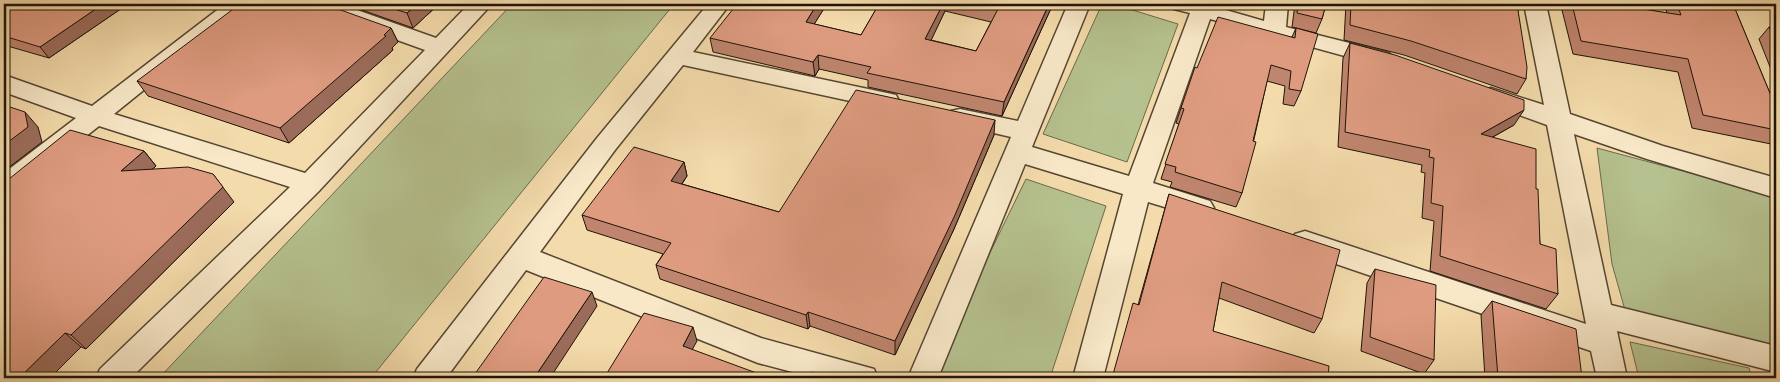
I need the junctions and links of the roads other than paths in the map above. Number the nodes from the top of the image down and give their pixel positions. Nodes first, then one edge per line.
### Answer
1 (239, 4) edge
2 (319, 4) edge
3 (481, 4) edge
4 (719, 4) edge
5 (1079, 4) edge
6 (1277, 4) edge
7 (1535, 4) edge
8 (1192, 7) edge
9 (1274, 31) junction
10 (440, 47) junction
11 (678, 56) junction
12 (1404, 65) edge
13 (4, 83) edge
14 (1468, 87) edge
15 (910, 106) edge
16 (939, 112) edge
17 (94, 116) junction
18 (1558, 119) junction
19 (1021, 141) junction
20 (310, 184) junction
21 (4, 188) edge
22 (1138, 188) junction
23 (1776, 188) edge
24 (1221, 214) edge
25 (1286, 236) edge
26 (521, 256) junction
27 (1599, 314) junction
28 (1605, 343) junction
29 (1776, 359) edge
30 (111, 378) edge
31 (428, 378) edge
32 (863, 378) edge
33 (923, 378) edge
34 (1088, 378) edge
35 (1612, 378) edge

1 - 17 street
2 - 10 street
3 - 10 street
4 - 11 street
5 - 19 street
6 - 9 street
7 - 18 street
8 - 9 street
8 - 22 street
9 - 12 street
10 - 20 street
11 - 15 street
11 - 26 street
13 - 17 street
14 - 18 street
16 - 19 street
17 - 20 street
17 - 21 street
18 - 23 street
18 - 27 street
19 - 22 street
19 - 33 street
20 - 30 street
22 - 24 street
22 - 34 street
25 - 28 street
26 - 31 street
26 - 32 street
27 - 28 street
27 - 29 street
28 - 35 street

